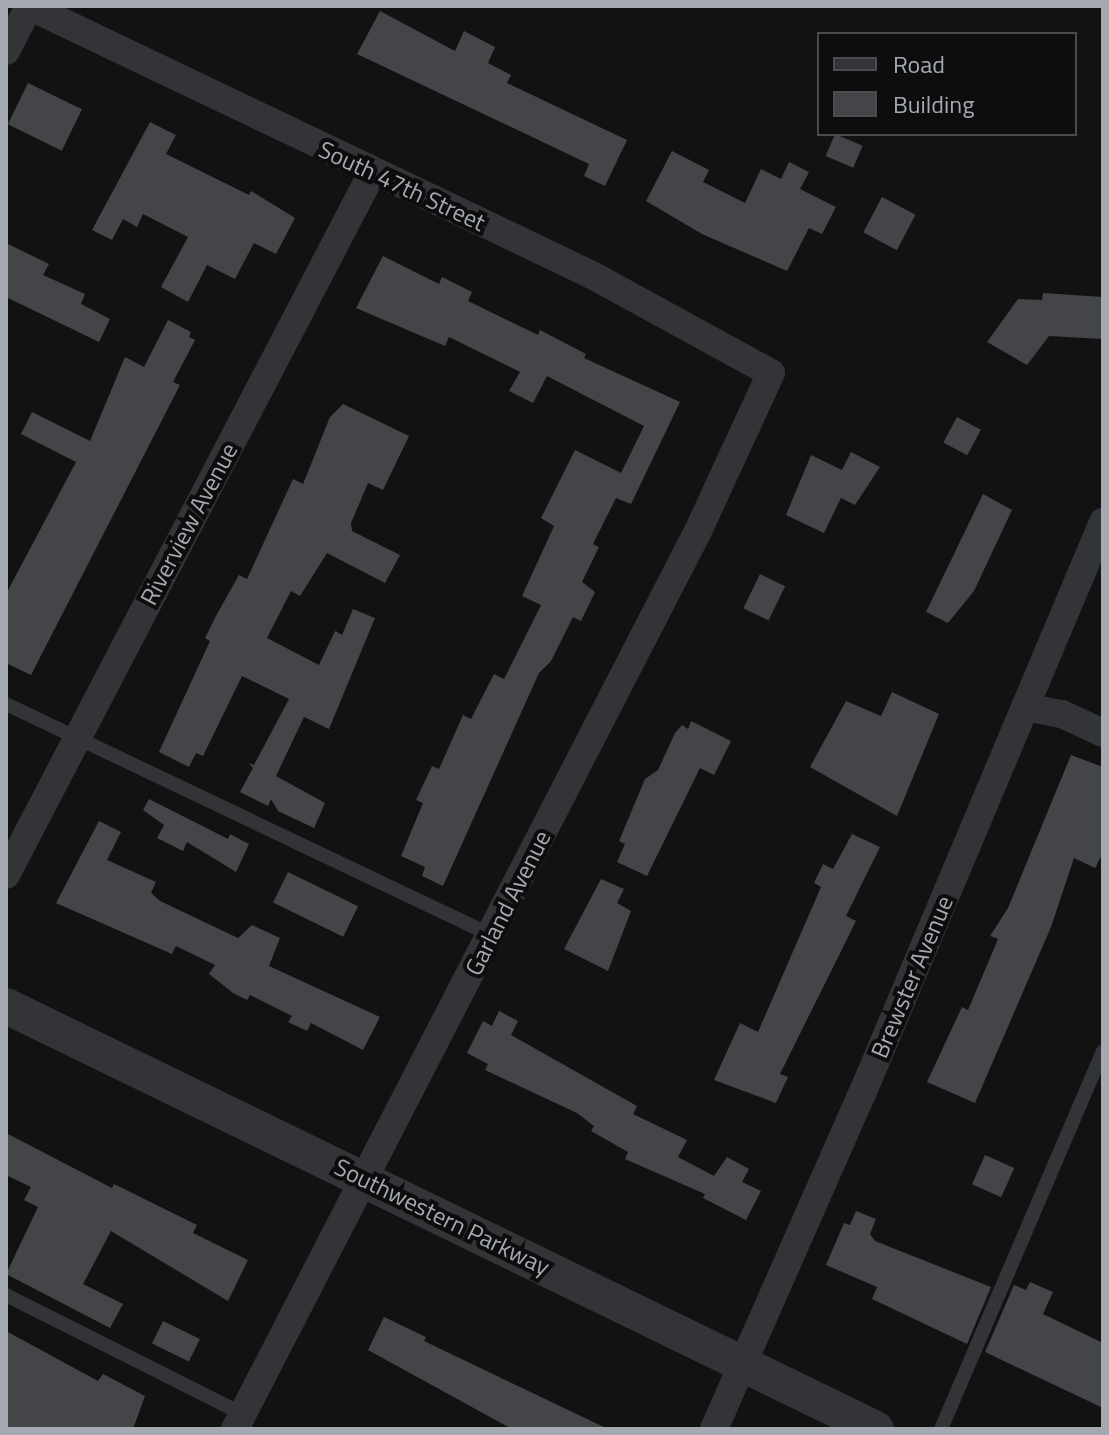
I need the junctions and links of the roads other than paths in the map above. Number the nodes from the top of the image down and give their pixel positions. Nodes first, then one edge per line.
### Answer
1 (29, 6) edge
2 (6, 51) edge
3 (372, 173) junction
4 (771, 373) joint
5 (1103, 522) edge
6 (6, 704) edge
7 (1025, 707) junction
8 (1103, 733) edge
9 (76, 740) junction
10 (6, 875) edge
11 (491, 935) junction
12 (6, 1006) edge
13 (1103, 1051) edge
14 (366, 1181) junction
15 (6, 1295) edge
16 (742, 1364) junction
17 (239, 1422) edge
18 (714, 1429) edge
19 (876, 1429) edge
20 (941, 1429) edge

1 - 2 street
1 - 3 street, South 47th Street
3 - 4 street, South 47th Street
3 - 9 street, Riverview Avenue
4 - 11 street, Garland Avenue
5 - 7 street, Brewster Avenue
6 - 9 lane
7 - 8 street
7 - 16 street, Brewster Avenue
9 - 10 street, Riverview Avenue
9 - 11 lane
11 - 14 street, Garland Avenue
12 - 14 street, Southwestern Parkway
13 - 20 lane
14 - 16 street, Southwestern Parkway
14 - 17 street, Garland Avenue
15 - 17 lane
16 - 18 street, Brewster Avenue
16 - 19 street, Southwestern Parkway

